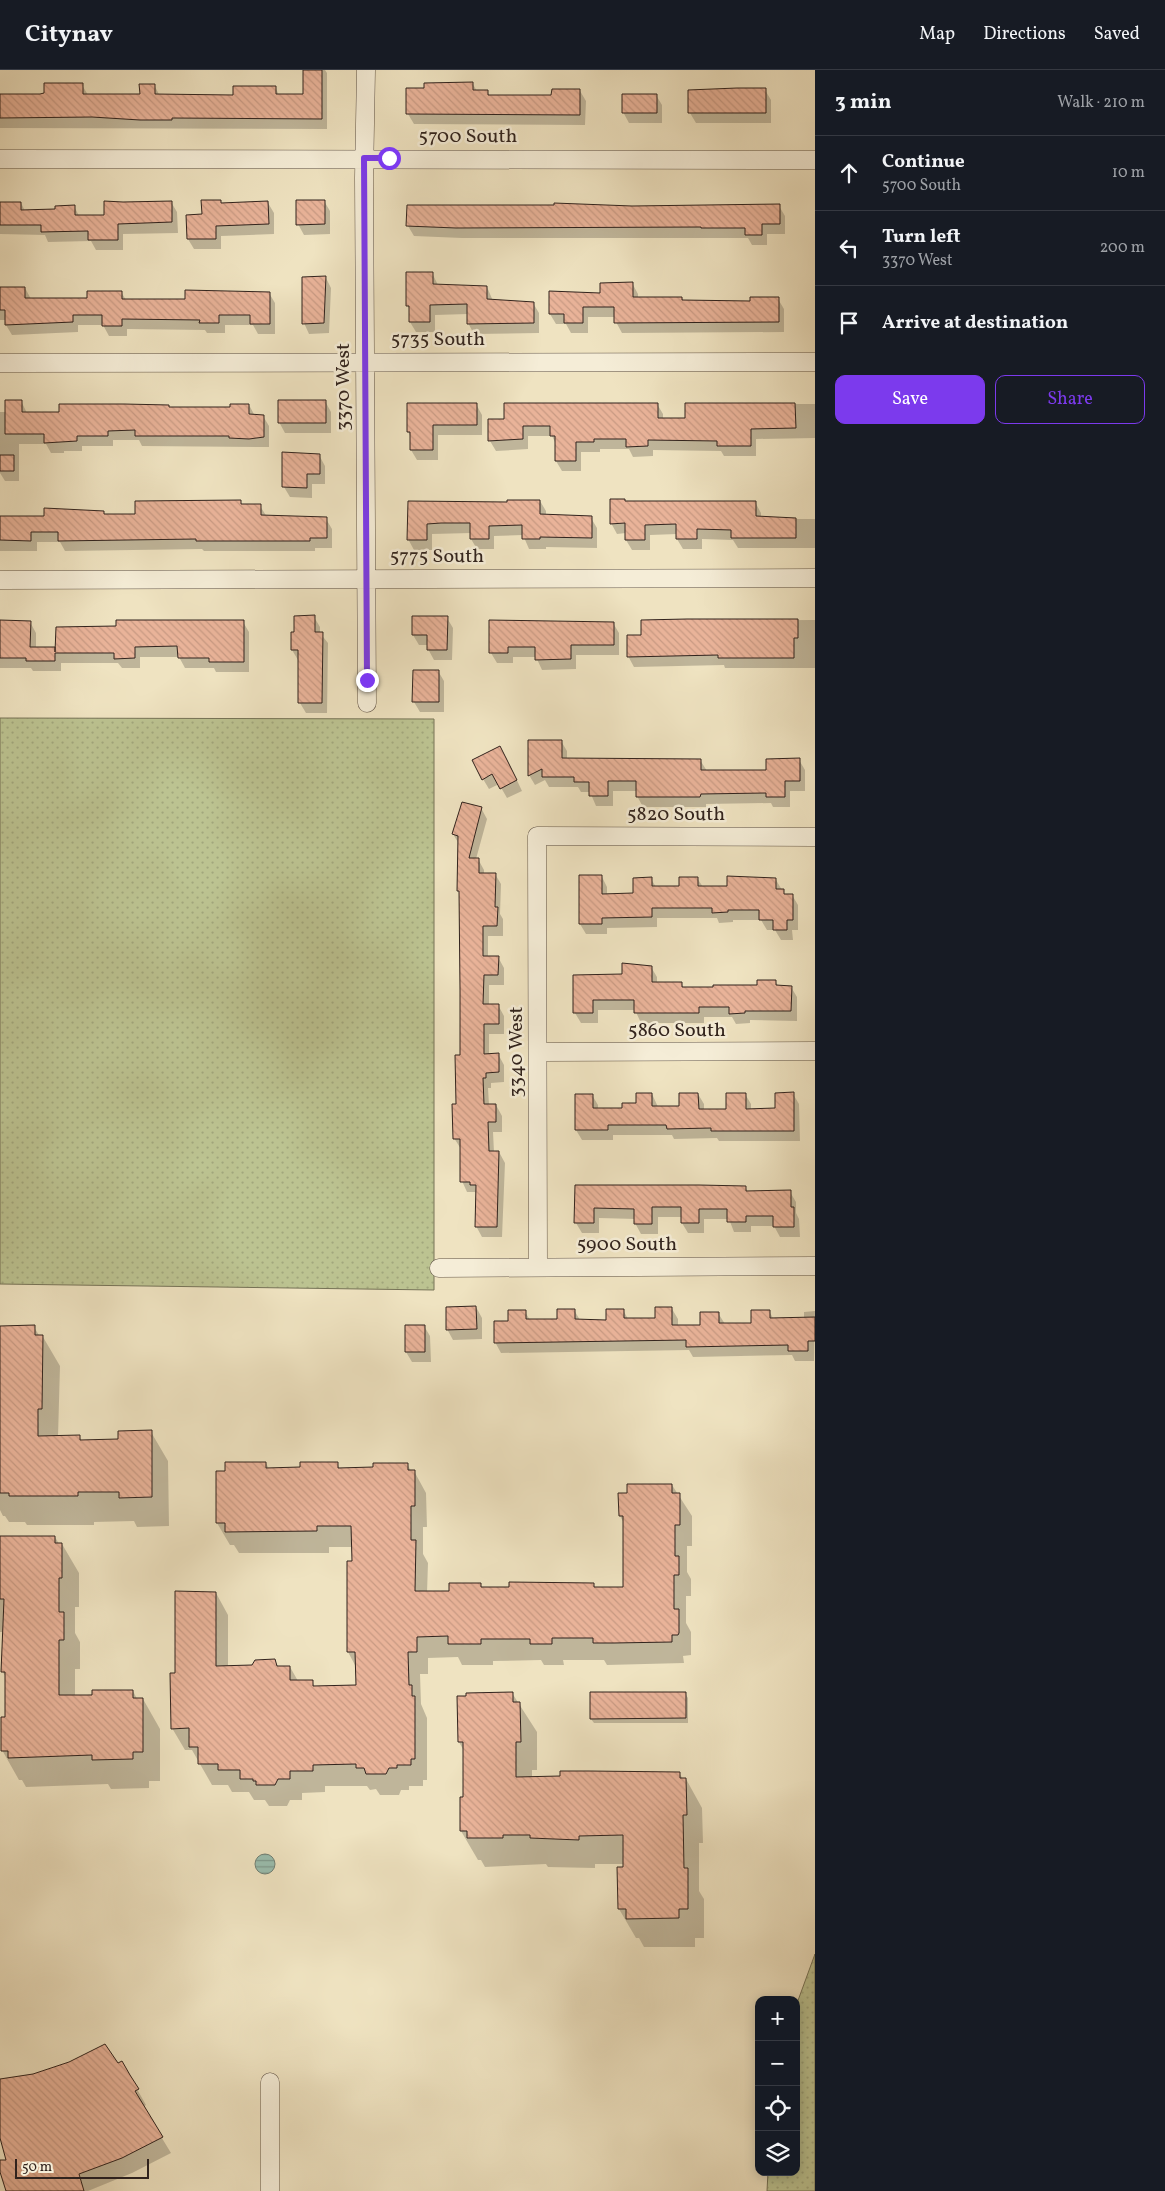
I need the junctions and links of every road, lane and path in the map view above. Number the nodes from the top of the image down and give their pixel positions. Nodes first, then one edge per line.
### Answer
1 (366, 70) edge
2 (364, 158) junction
3 (0, 159) edge
4 (815, 160) edge
5 (365, 361) junction
6 (0, 362) edge
7 (815, 362) edge
8 (815, 578) edge
9 (366, 579) junction
10 (0, 580) edge
11 (368, 703) dead end
12 (537, 836) joint
13 (815, 837) edge
14 (815, 1051) edge
15 (539, 1052) junction
16 (815, 1266) edge
17 (538, 1267) junction
18 (439, 1268) dead end
19 (270, 2082) dead end
20 (270, 2191) edge

1 - 2 street, 3370 West
2 - 3 street, 5700 South
2 - 4 street, 5700 South
2 - 5 street, 3370 West
5 - 6 street, 5735 South
5 - 7 street, 5735 South
5 - 9 street, 3370 West
8 - 9 street, 5775 South
9 - 10 street, 5775 South
9 - 11 street, 3370 West
12 - 13 street, 5820 South
12 - 15 street, 3340 West
14 - 15 street, 5860 South
15 - 17 street, 3340 West
16 - 17 street, 5900 South
17 - 18 street, 5900 South
19 - 20 street

